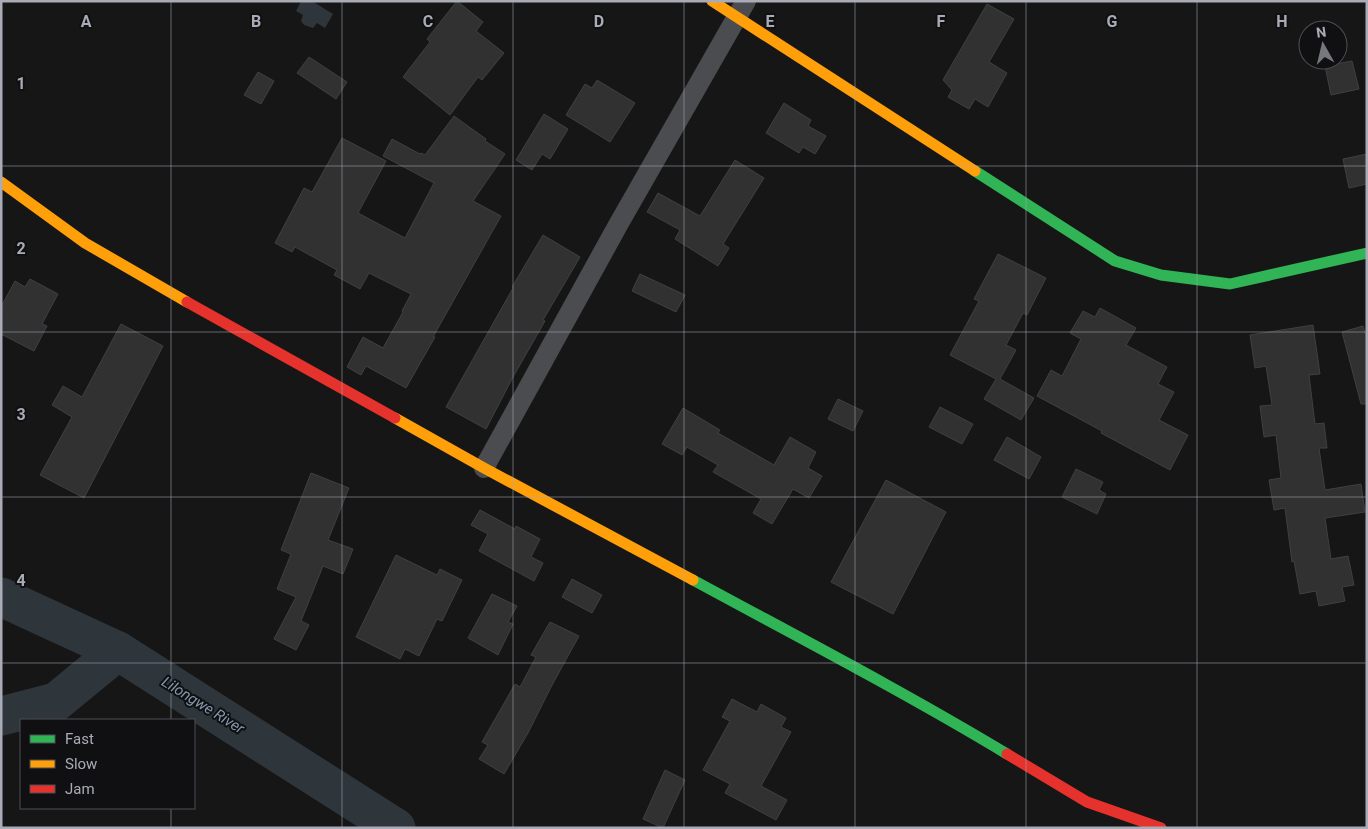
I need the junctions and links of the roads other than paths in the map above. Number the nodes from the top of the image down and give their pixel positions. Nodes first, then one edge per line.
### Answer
1 (712, 1) edge
2 (742, 9) edge
3 (1, 182) edge
4 (1367, 253) edge
5 (484, 468) junction
6 (1161, 828) edge

1 - 2 street
2 - 4 street
2 - 5 street
3 - 5 street
5 - 6 street

